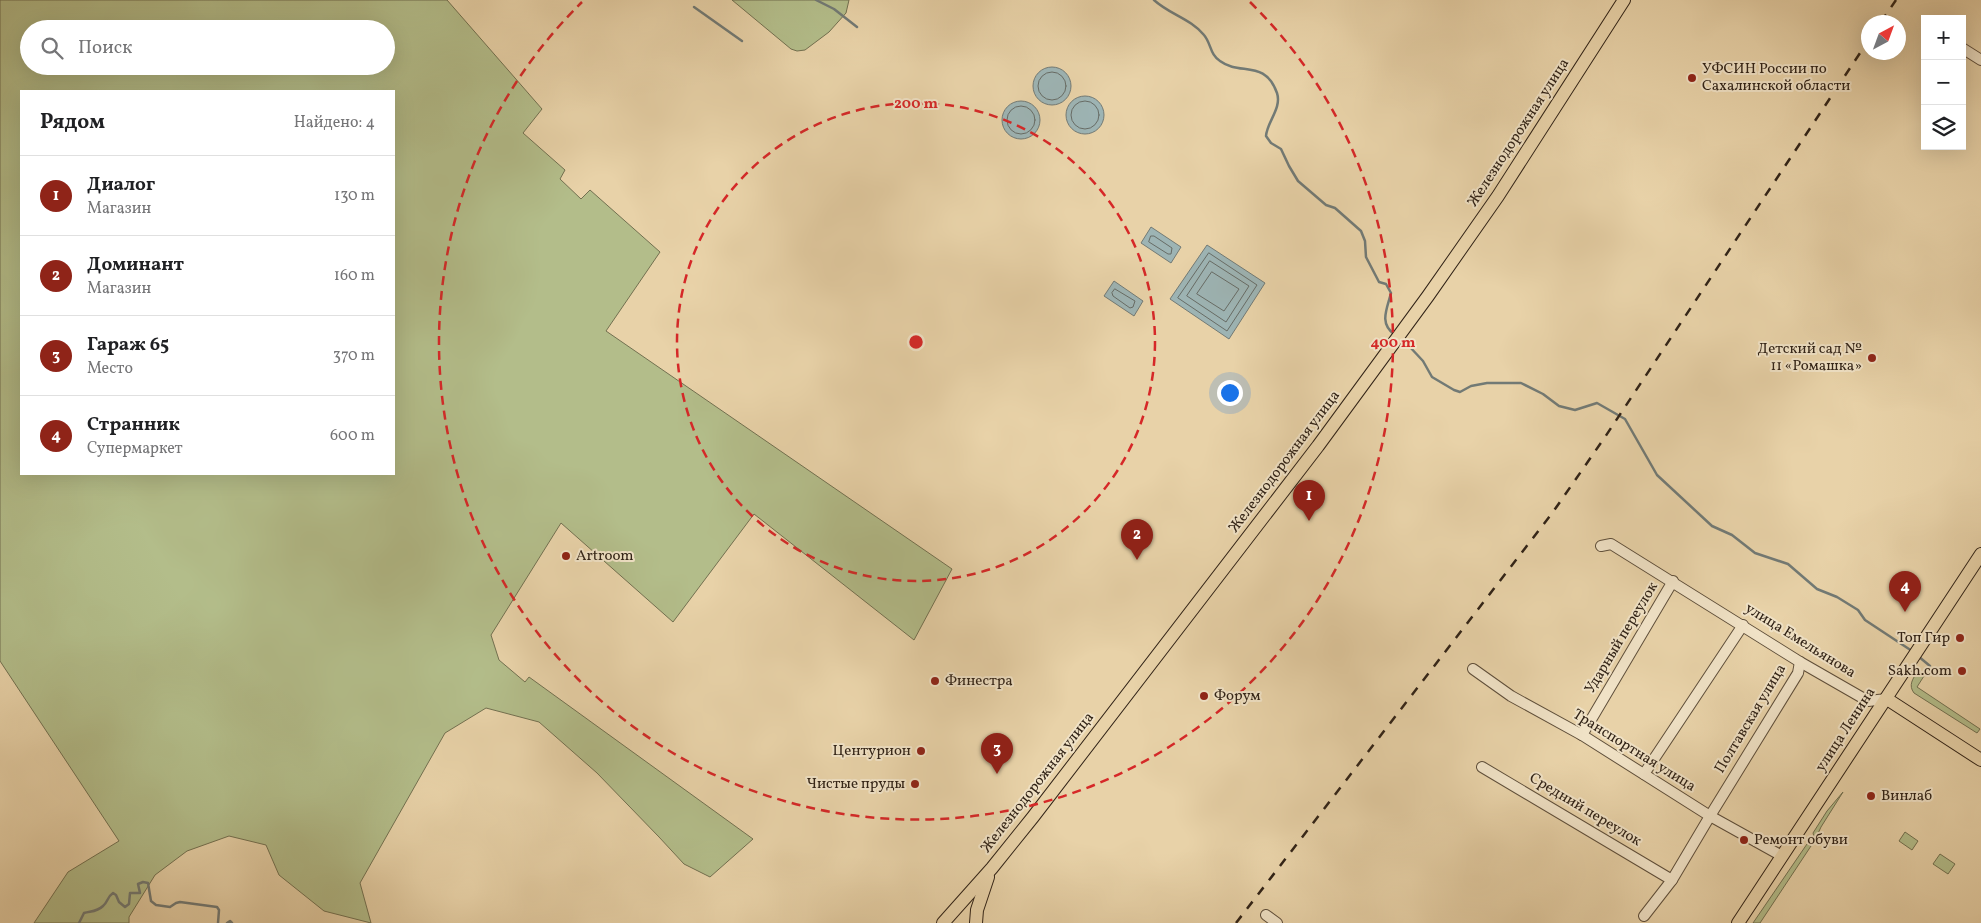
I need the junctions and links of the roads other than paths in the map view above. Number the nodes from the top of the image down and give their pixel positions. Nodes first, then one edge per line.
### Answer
1 (1624, 0) edge
2 (1966, 51) edge
3 (1981, 60) edge
4 (1601, 546) dead end
5 (1981, 554) edge
6 (1673, 581) junction
7 (1743, 625) junction
8 (1800, 662) junction
9 (1473, 669) dead end
10 (1887, 699) junction
11 (1582, 736) junction
12 (1981, 760) edge
13 (1482, 766) dead end
14 (1644, 774) junction
15 (1710, 816) junction
16 (1782, 856) junction
17 (992, 868) junction
18 (1672, 880) junction
19 (1266, 915) dead end
20 (1644, 916) dead end
21 (943, 923) edge
22 (976, 923) edge
23 (1277, 923) edge
24 (1738, 923) edge

1 - 17 main road, Железнодорожная улица
2 - 3 street
4 - 6 street, улица Емельянова
5 - 10 main road, улица Ленина
6 - 7 street, улица Емельянова
6 - 11 street, Ударный переулок
7 - 8 street, улица Емельянова
7 - 14 street
8 - 10 street, улица Емельянова
8 - 15 street, Полтавская улица
9 - 11 street, Транспортная улица
10 - 12 main road
10 - 16 main road, улица Ленина
11 - 14 street, Транспортная улица
13 - 18 street, Средний переулок
14 - 15 street, Транспортная улица
15 - 16 street, Транспортная улица
15 - 18 street, Полтавская улица
16 - 24 main road, улица Ленина
17 - 21 main road, Железнодорожная улица
17 - 22 main road
18 - 20 street, Полтавская улица
19 - 23 street

